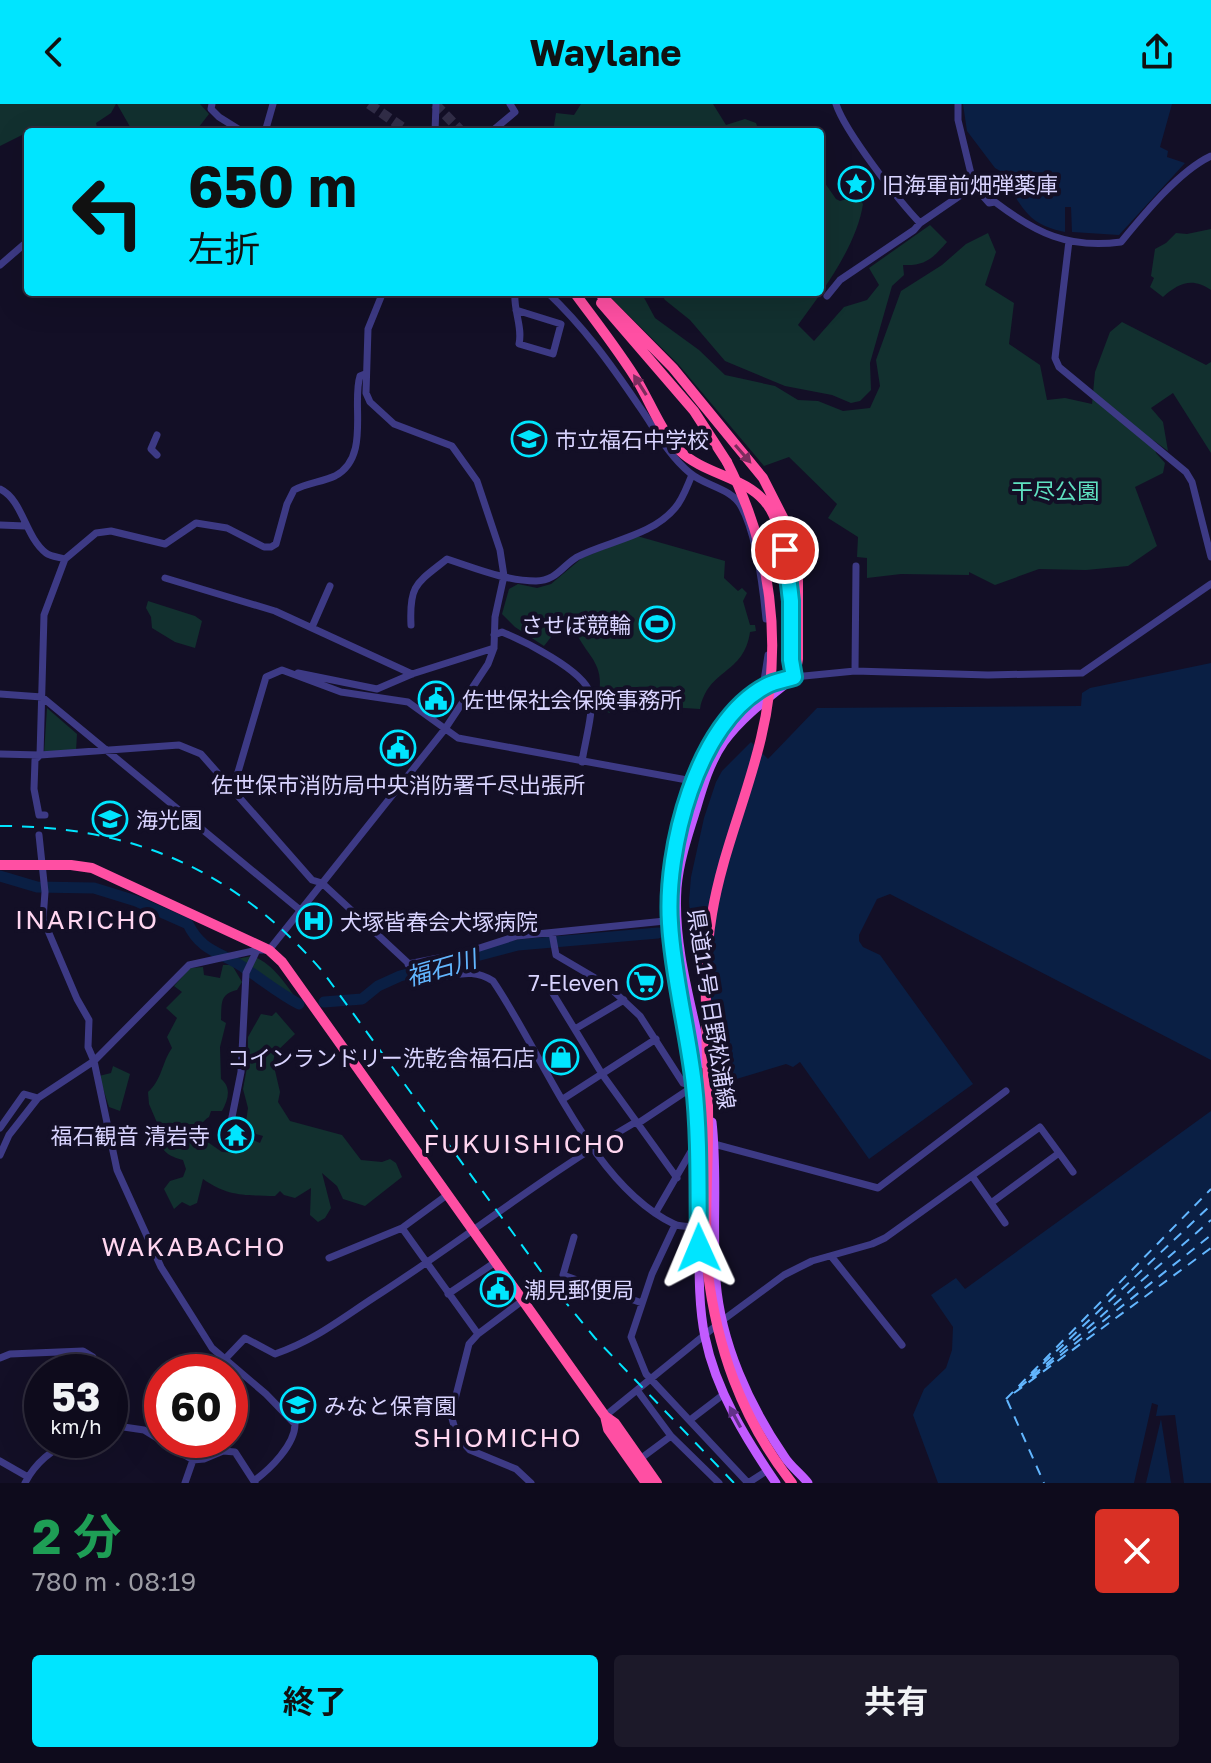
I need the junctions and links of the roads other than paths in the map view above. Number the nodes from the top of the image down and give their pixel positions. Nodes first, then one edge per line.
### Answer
1 (212, 104) edge
2 (273, 104) edge
3 (436, 104) edge
4 (510, 104) edge
5 (836, 104) edge
6 (958, 104) edge
7 (237, 128) edge
8 (266, 128) edge
9 (435, 128) edge
10 (496, 128) edge
11 (1211, 156) edge
12 (974, 186) junction
13 (920, 223) junction
14 (1069, 241) junction
15 (24, 244) edge
16 (0, 265) edge
17 (381, 296) edge
18 (515, 296) edge
19 (551, 296) edge
20 (578, 296) edge
21 (579, 296) edge
22 (598, 296) edge
23 (599, 296) edge
24 (827, 296) dead end
25 (516, 310) junction
26 (645, 355) junction
27 (365, 374) junction
28 (157, 435) dead end
29 (157, 455) dead end
30 (692, 475) junction
31 (0, 489) edge
32 (0, 525) edge
33 (25, 526) junction
34 (1211, 557) edge
35 (65, 559) junction
36 (856, 566) dead end
37 (504, 576) junction
38 (165, 578) dead end
39 (1211, 584) edge
40 (330, 586) dead end
41 (411, 625) dead end
42 (312, 627) junction
43 (494, 635) junction
44 (494, 648) junction
45 (855, 671) junction
46 (290, 672) junction
47 (412, 674) junction
48 (794, 677) junction
49 (763, 687) junction
50 (0, 694) edge
51 (42, 697) junction
52 (445, 729) junction
53 (109, 751) junction
54 (0, 754) edge
55 (40, 755) junction
56 (582, 762) junction
57 (699, 782) junction
58 (233, 789) junction
59 (45, 815) dead end
60 (39, 835) dead end
61 (0, 865) edge
62 (43, 868) junction
63 (322, 883) junction
64 (300, 910) junction
65 (673, 920) junction
66 (552, 935) junction
67 (263, 950) junction
68 (408, 964) junction
69 (552, 992) dead end
70 (624, 1000) junction
71 (575, 1029) junction
72 (656, 1039) junction
73 (94, 1061) junction
74 (602, 1074) junction
75 (708, 1082) junction
76 (694, 1086) junction
77 (1006, 1091) dead end
78 (38, 1098) junction
79 (563, 1099) junction
80 (231, 1122) dead end
81 (637, 1124) junction
82 (0, 1128) edge
83 (698, 1140) junction
84 (714, 1144) junction
85 (592, 1147) junction
86 (1059, 1153) junction
87 (0, 1155) edge
88 (1073, 1172) dead end
89 (972, 1176) junction
90 (677, 1178) junction
91 (447, 1195) junction
92 (991, 1203) junction
93 (656, 1212) junction
94 (1005, 1223) dead end
95 (675, 1225) junction
96 (698, 1226) junction
97 (714, 1226) junction
98 (402, 1228) junction
99 (473, 1230) junction
100 (574, 1237) dead end
101 (831, 1256) junction
102 (329, 1258) dead end
103 (494, 1263) junction
104 (426, 1265) junction
105 (448, 1294) junction
106 (522, 1301) junction
107 (642, 1303) junction
108 (723, 1320) junction
109 (478, 1334) junction
110 (705, 1336) junction
111 (902, 1345) dead end
112 (88, 1354) edge
113 (220, 1354) edge
114 (230, 1354) edge
115 (0, 1358) edge
116 (248, 1379) edge
117 (651, 1379) junction
118 (637, 1390) junction
119 (724, 1394) junction
120 (605, 1416) junction
121 (690, 1420) junction
122 (128, 1428) edge
123 (671, 1436) junction
124 (47, 1458) edge
125 (640, 1459) junction
126 (193, 1460) junction
127 (0, 1463) edge
128 (768, 1470) junction
129 (27, 1480) edge
130 (254, 1482) edge
131 (185, 1483) edge
132 (531, 1483) edge
133 (646, 1483) edge
134 (657, 1483) edge
135 (719, 1483) edge
136 (748, 1483) edge
137 (776, 1483) edge
138 (792, 1483) edge
139 (808, 1483) edge

1 - 7 street
2 - 8 street
3 - 9 street
4 - 10 street
5 - 13 street
6 - 12 street
11 - 14 street
12 - 13 street
12 - 14 street
13 - 24 street
14 - 34 street
15 - 16 street
17 - 27 street
18 - 25 street
19 - 30 street
48 -> 20 highway
21 - 26 highway
22 - 26 highway
23 -> 48 highway
25 - 25 street
26 - 138 highway, bridge
27 - 35 street
27 - 37 street
28 - 29 street
30 - 37 street
30 - 49 street
31 - 33 street
32 - 33 street
33 - 35 street
35 - 51 street
36 - 45 street
37 - 41 street
37 - 43 street
38 - 42 street
39 - 45 street
40 - 42 street
42 - 47 street
43 - 44 street
43 - 56 street
44 - 47 street
44 - 52 street
45 - 48 street
46 - 47 street
46 - 52 street
46 - 58 street
48 - 49 main road, 県道11号 日野松浦線
48 - 57 main road, 県道11号 日野松浦線
49 - 57 main road, 県道11号 日野松浦線
50 - 51 street
51 - 53 street
51 - 55 street
52 - 56 street
52 - 63 street
53 - 55 street
53 - 58 street
53 - 64 street
54 - 55 street
55 - 59 street
56 - 57 street
57 - 65 main road, 県道11号 日野松浦線
58 - 63 street
60 - 62 street
61 - 62 highway
62 - 67 highway
62 - 73 street
63 - 64 street
63 - 68 street
64 - 67 street
65 - 66 street
65 - 75 main road, 県道11号 日野松浦線
65 - 76 main road, 県道11号 日野松浦線
66 - 68 street
66 - 70 street
67 - 73 street
67 - 80 street
67 - 91 highway
68 - 79 street
69 - 71 street
70 - 71 street
70 - 72 street
71 - 74 street
72 - 74 street
72 - 76 street
73 - 78 street
73 - 113 street
74 - 79 street
74 - 81 street
75 - 76 street
75 - 84 main road, 県道11号 日野松浦線
76 - 81 street
76 - 83 main road, 県道11号 日野松浦線
77 - 84 street
78 - 82 street
78 - 87 street
79 - 85 street
81 - 85 street
81 - 90 street
83 - 90 street
83 - 96 main road, 県道11号 日野松浦線
84 - 97 main road, 県道11号 日野松浦線
85 - 93 street
85 - 99 street
86 - 88 street
86 - 89 street
86 - 92 street
89 - 92 street
89 - 101 street
90 - 93 street
91 - 98 street
91 - 99 highway
92 - 94 street
93 - 95 street
95 - 96 street
95 - 107 street
96 - 97 street
96 - 110 main road, 県道11号 日野松浦線
97 - 108 main road, 県道11号 日野松浦線
98 - 102 street
98 - 104 street
99 - 103 highway
99 - 104 street
100 - 107 street
101 - 108 street
101 - 111 street
103 - 105 street
103 - 106 highway
104 - 105 street
104 - 114 street
105 - 109 street
106 - 109 street
106 - 120 highway
107 - 117 street
108 - 110 street
108 - 139 main road, 県道11号 日野松浦線
109 - 132 street
110 - 117 street
110 - 119 main road, 県道11号 日野松浦線
112 - 115 street
116 - 130 street
117 - 118 street
117 - 121 street
118 - 120 street
118 - 123 street
119 - 121 street
128 -> 119 main road, 県道11号 日野松浦線
120 - 125 highway
120 - 133 highway
121 - 136 street
122 - 126 street
123 - 125 street
123 - 135 street
124 - 129 street
125 - 134 highway
126 - 130 street
126 - 131 street
127 - 129 street
128 - 136 street
128 - 137 main road, 県道11号 日野松浦線

